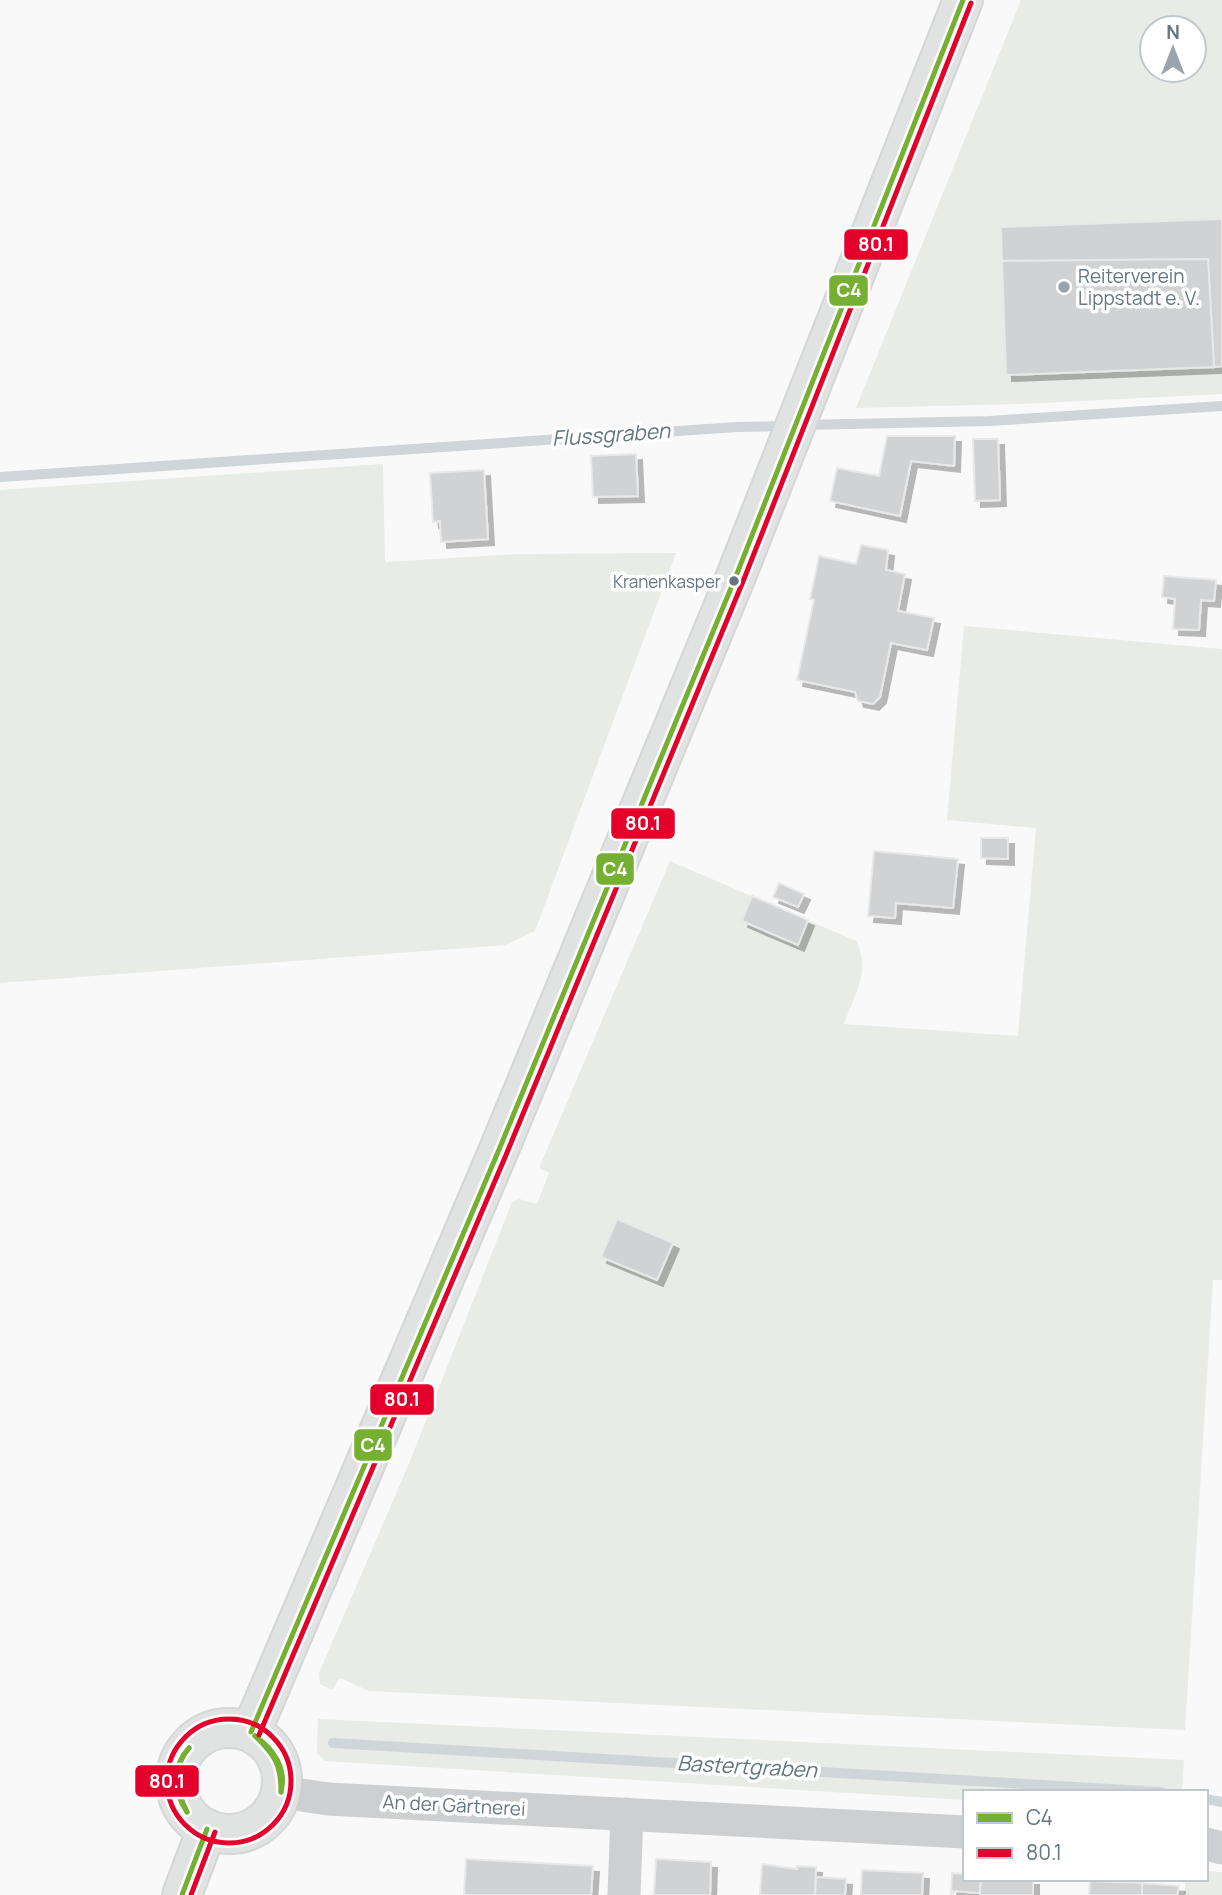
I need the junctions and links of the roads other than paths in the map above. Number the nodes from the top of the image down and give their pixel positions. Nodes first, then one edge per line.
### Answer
1 (963, 0) edge
2 (251, 1732) junction
3 (281, 1792) junction
4 (627, 1814) junction
5 (207, 1829) junction
6 (963, 1832) edge
7 (182, 1895) edge
8 (624, 1895) edge

1 - 2 street
2 - 3 street
2 - 5 street
3 - 4 street, An der Gärtnerei
3 - 5 street
4 - 6 street, An der Gärtnerei
4 - 8 street
5 - 7 street

